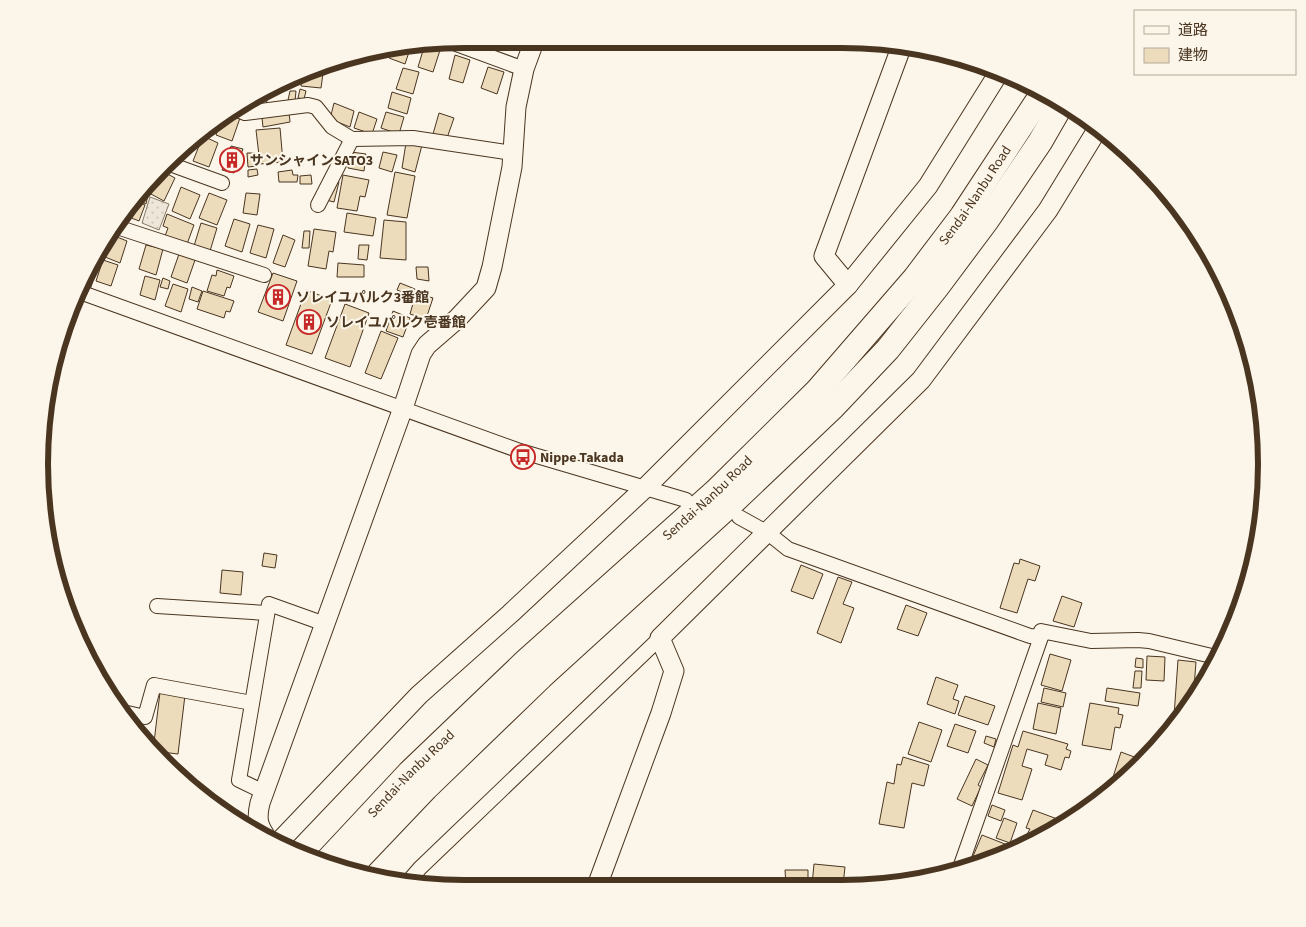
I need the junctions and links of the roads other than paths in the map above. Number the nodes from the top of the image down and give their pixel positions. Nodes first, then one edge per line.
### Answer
1 (467, 48) edge
2 (532, 48) edge
3 (900, 51) edge
4 (524, 69) junction
5 (996, 77) edge
6 (1040, 98) edge
7 (1059, 109) edge
8 (242, 111) edge
9 (1095, 133) edge
10 (352, 139) junction
11 (513, 153) junction
12 (173, 165) edge
13 (222, 183) dead end
14 (318, 205) dead end
15 (121, 228) edge
16 (264, 275) dead end
17 (848, 285) junction
18 (84, 294) edge
19 (403, 408) junction
20 (645, 488) junction
21 (686, 500) dead end
22 (739, 517) dead end
23 (768, 533) junction
24 (157, 606) dead end
25 (267, 613) junction
26 (325, 624) junction
27 (1041, 637) junction
28 (660, 638) junction
29 (1211, 656) edge
30 (252, 703) junction
31 (131, 714) edge
32 (264, 792) junction
33 (259, 826) edge
34 (283, 838) edge
35 (330, 857) edge
36 (963, 861) edge
37 (353, 864) edge
38 (413, 876) edge
39 (600, 880) edge

1 - 4 street
2 - 4 street
3 - 17 street
4 - 11 street
5 - 17 street
6 - 35 highway, Sendai-Nanbu Road
7 - 37 highway, Sendai-Nanbu Road
8 - 10 street
9 - 23 street
10 - 11 street
10 - 14 street
11 - 19 street
12 - 13 street
15 - 16 street
17 - 20 street
18 - 19 street
19 - 20 street
19 - 26 street
20 - 21 street
20 - 34 street
22 - 23 street
23 - 27 street
23 - 28 street
24 - 25 street
25 - 26 street
25 - 30 street
26 - 32 street
27 - 29 street
27 - 36 street
28 - 38 street
28 - 39 street
30 - 31 street
30 - 32 street
32 - 33 street

